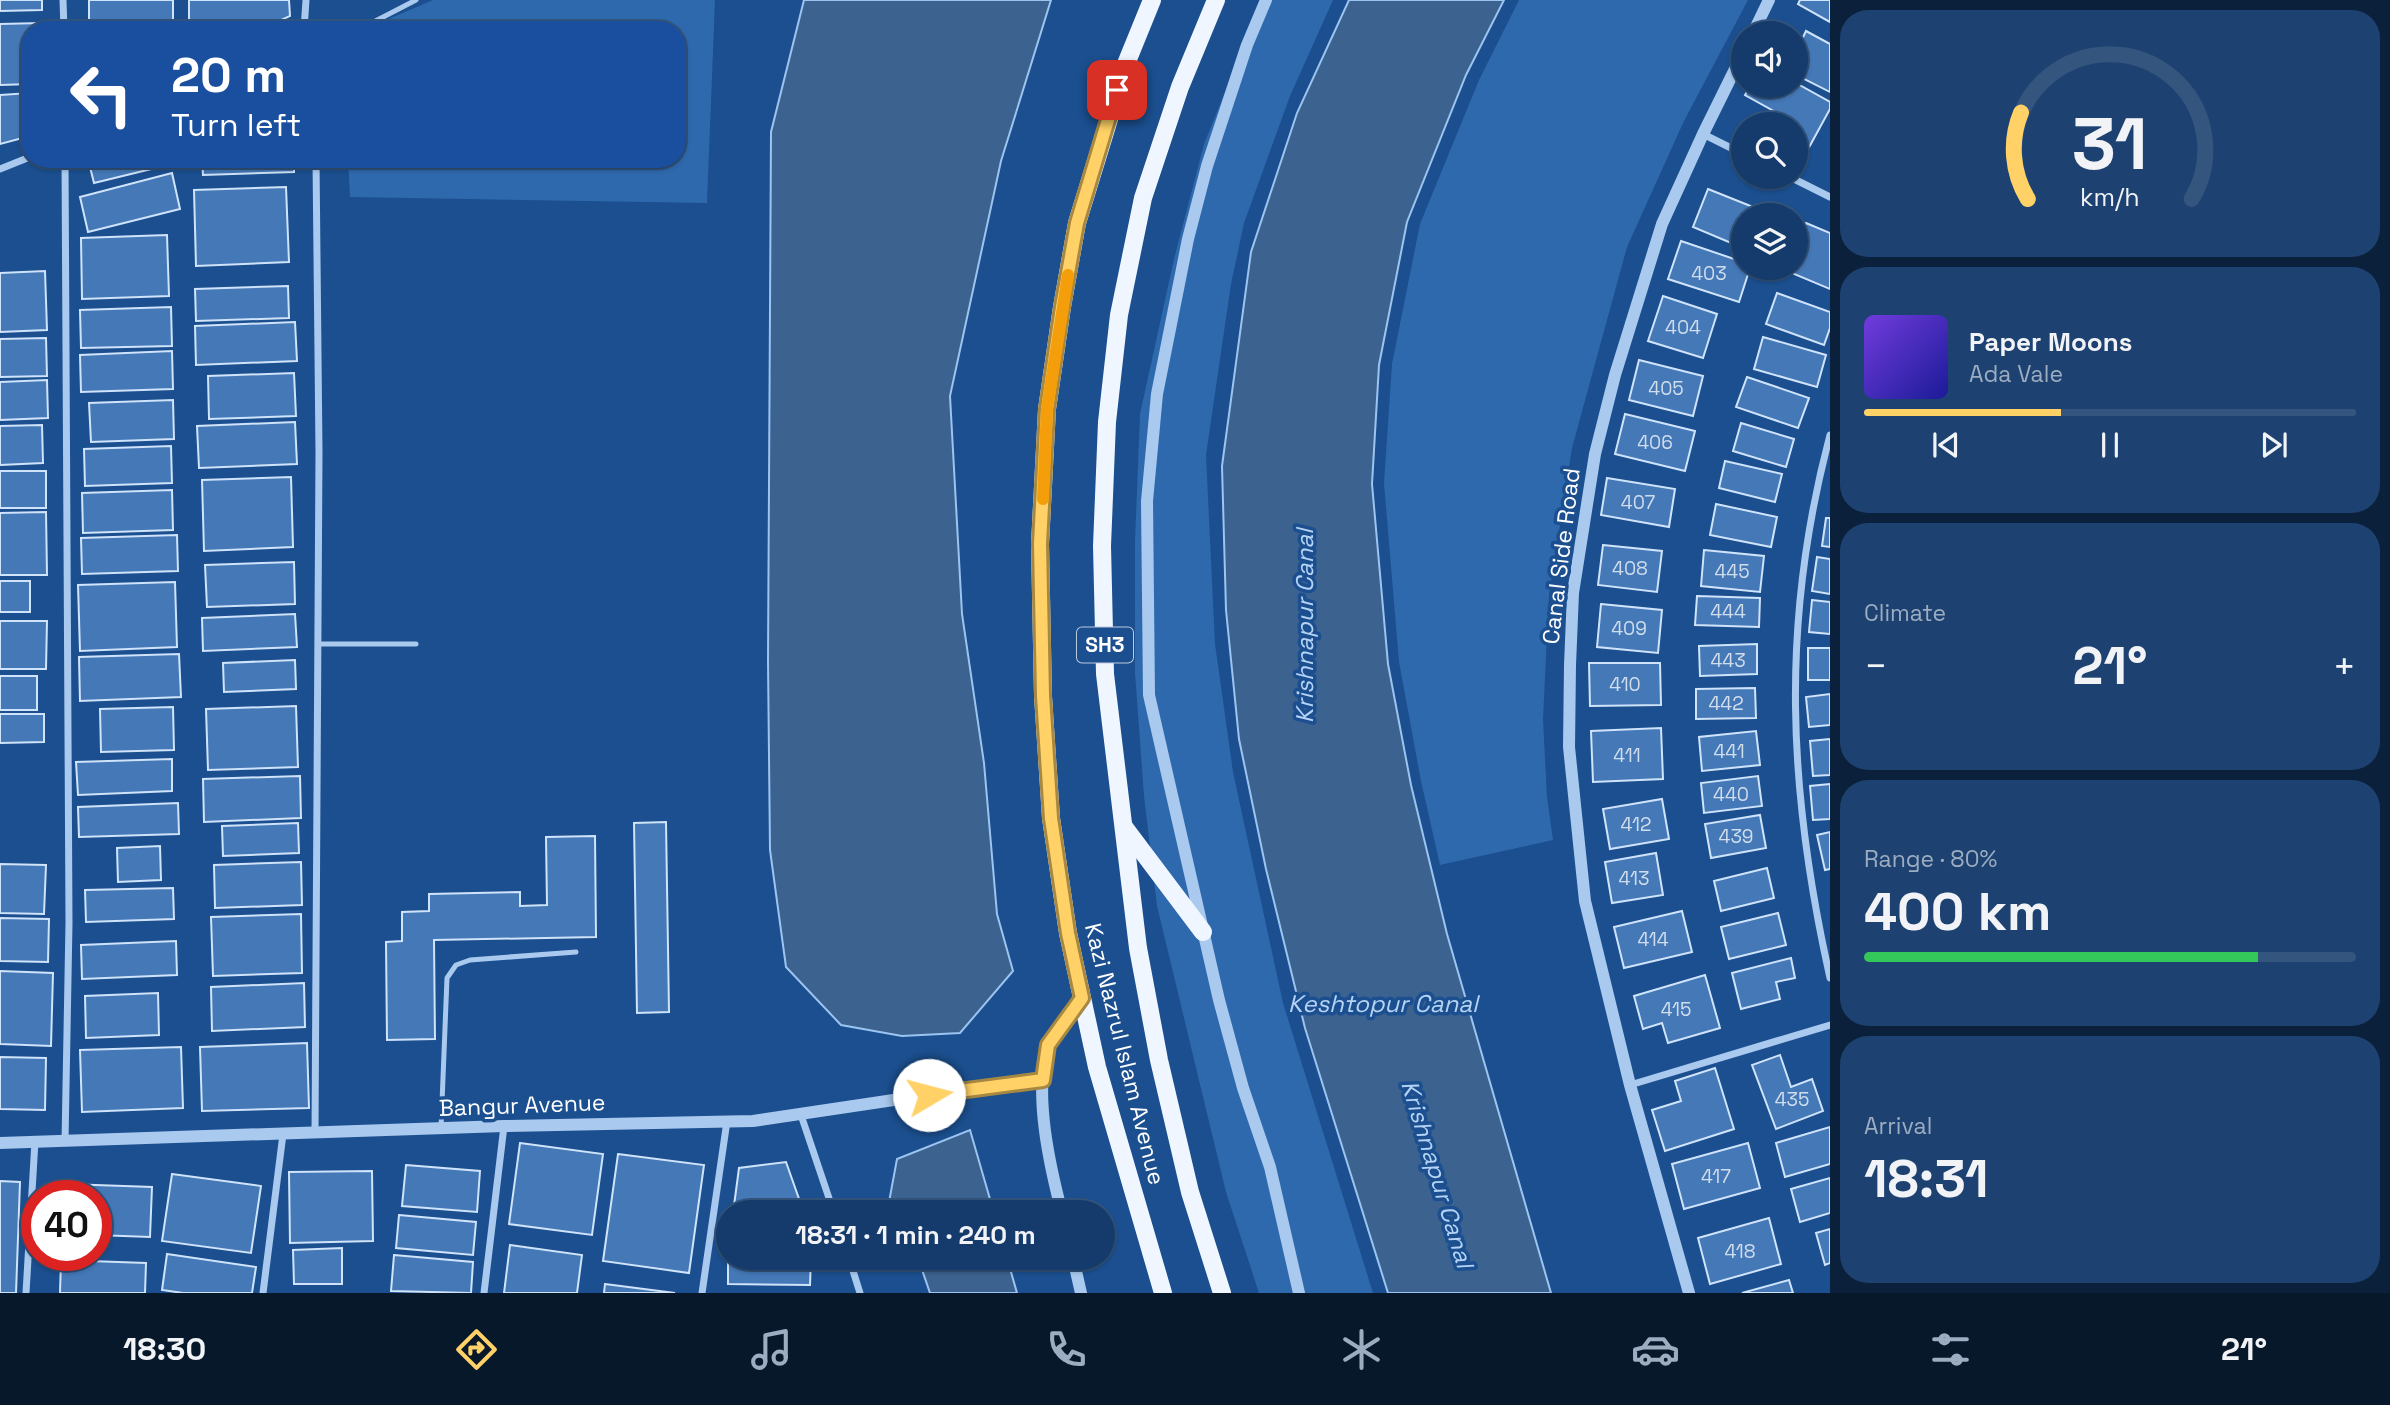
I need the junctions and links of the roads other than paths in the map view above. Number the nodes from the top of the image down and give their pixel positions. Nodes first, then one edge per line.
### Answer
1 (63, 0) edge
2 (306, 0) edge
3 (416, 0) edge
4 (1152, 0) edge
5 (1216, 0) edge
6 (1266, 0) edge
7 (1769, 0) edge
8 (64, 21) edge
9 (305, 21) edge
10 (375, 21) edge
11 (1759, 21) edge
12 (1731, 77) edge
13 (1703, 134) junction
14 (1731, 148) edge
15 (21, 161) edge
16 (65, 168) edge
17 (316, 168) edge
18 (0, 169) edge
19 (1808, 186) edge
20 (1830, 197) edge
21 (1830, 435) edge
22 (319, 644) junction
23 (416, 644) dead end
24 (1124, 827) junction
25 (1203, 932) junction
26 (576, 953) dead end
27 (1830, 978) edge
28 (1082, 998) junction
29 (1830, 1026) edge
30 (1043, 1080) junction
31 (1630, 1085) junction
32 (801, 1115) junction
33 (727, 1121) junction
34 (504, 1126) junction
35 (441, 1128) junction
36 (315, 1133) junction
37 (283, 1134) junction
38 (35, 1141) junction
39 (65, 1142) junction
40 (0, 1143) edge
41 (830, 1200) edge
42 (1059, 1200) edge
43 (853, 1270) edge
44 (1076, 1270) edge
45 (26, 1293) edge
46 (263, 1293) edge
47 (484, 1293) edge
48 (702, 1293) edge
49 (860, 1293) edge
50 (1082, 1293) edge
51 (1163, 1293) edge
52 (1222, 1293) edge
53 (1299, 1293) edge
54 (1689, 1293) edge

1 - 8 street
2 - 9 street
3 - 10 lane
4 - 28 main road, Kazi Nazrul Islam Avenue
5 - 24 main road, Kazi Nazrul Islam Avenue / SH3
6 - 25 street
7 - 11 street
12 - 13 street, Canal Side Road
13 - 14 street
13 - 31 street, Canal Side Road
15 - 18 street
16 - 39 street
17 - 22 street
19 - 20 street
21 - 27 street
22 - 23 lane
22 - 36 street
24 - 25 main road
24 - 52 main road, Kazi Nazrul Islam Avenue / SH3
25 - 53 street
26 - 35 lane
28 - 30 street
28 - 51 main road, Kazi Nazrul Islam Avenue
29 - 31 street
30 - 32 street, Bangur Avenue
30 - 42 street
31 - 54 street, Canal Side Road
32 - 33 street, Bangur Avenue
32 - 41 street
33 - 34 street, Bangur Avenue
33 - 48 street
34 - 35 street, Bangur Avenue
34 - 47 street
35 - 36 street, Bangur Avenue
36 - 37 street, Bangur Avenue
37 - 39 street, Bangur Avenue
37 - 46 street
38 - 39 street, Bangur Avenue
38 - 40 street, Bangur Avenue
38 - 45 street
43 - 49 street
44 - 50 street

